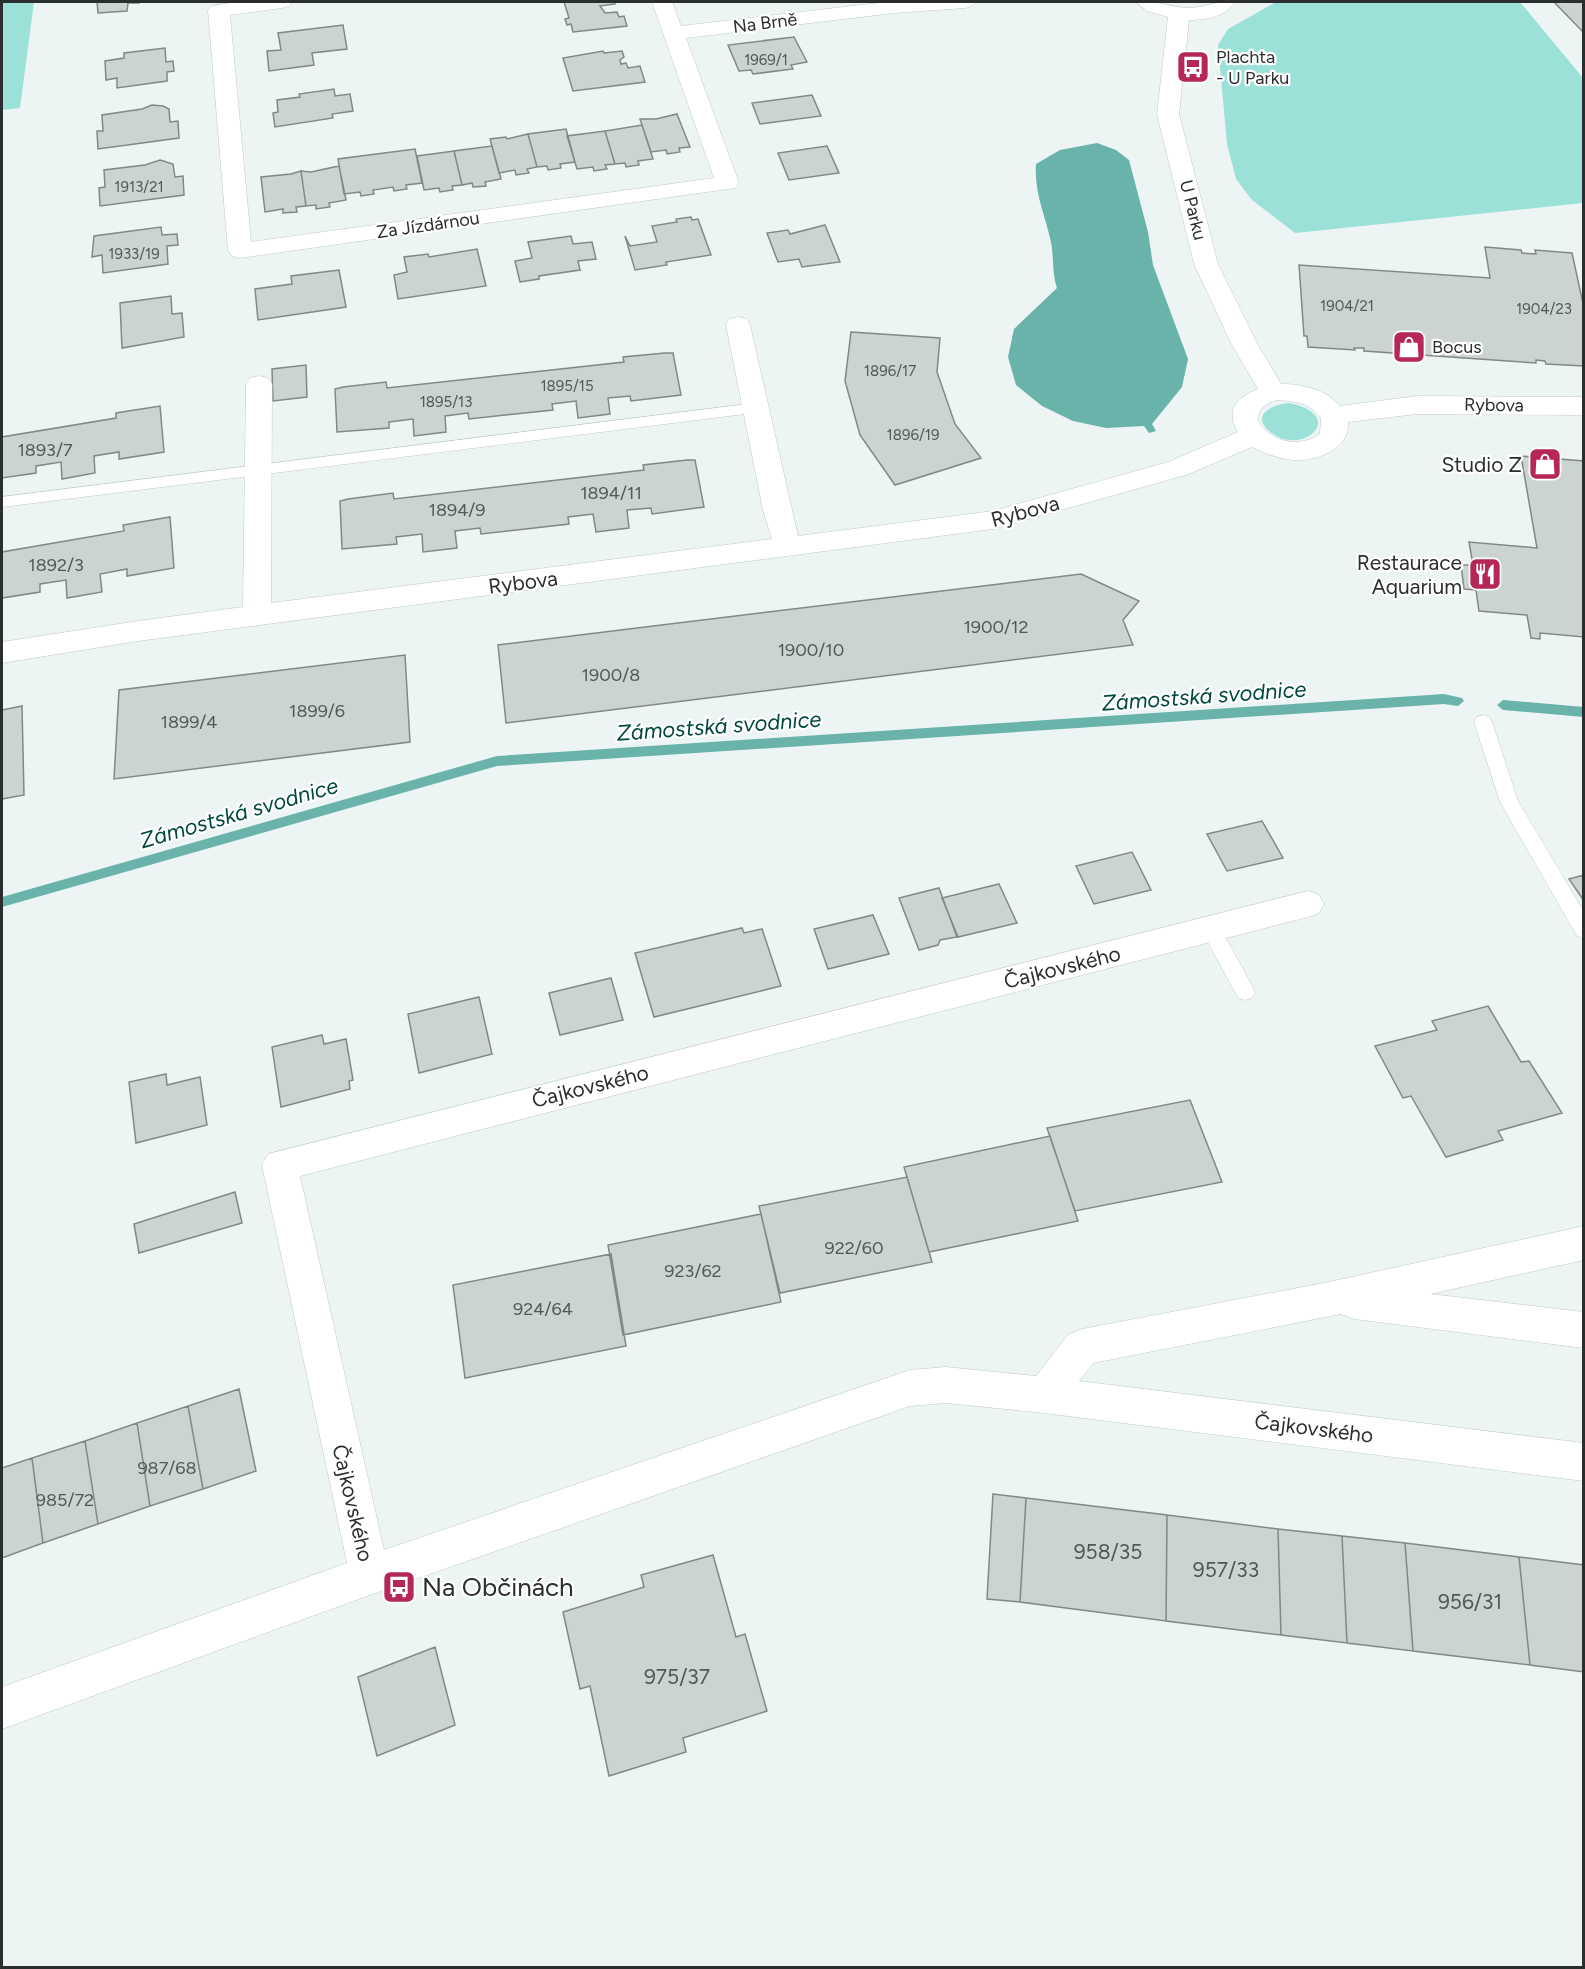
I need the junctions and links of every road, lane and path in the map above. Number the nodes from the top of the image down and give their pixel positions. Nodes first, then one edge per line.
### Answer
1 (282, 2) edge
2 (662, 2) edge
3 (965, 2) edge
4 (1146, 2) edge
5 (1225, 2) edge
6 (1179, 13) junction
7 (672, 33) junction
8 (738, 325) dead end
9 (259, 384) dead end
10 (1273, 392) junction
11 (1584, 406) edge
12 (756, 408) junction
13 (1333, 415) junction
14 (1254, 436) junction
15 (258, 469) junction
16 (2, 502) edge
17 (788, 548) junction
18 (257, 616) junction
19 (2, 653) edge
20 (1483, 722) dead end
21 (1308, 904) dead end
22 (1211, 929) junction
23 (1584, 930) edge
24 (1245, 992) dead end
25 (1584, 1243) edge
26 (1329, 1299) junction
27 (1584, 1330) edge
28 (1044, 1395) junction
29 (1584, 1462) edge
30 (370, 1575) junction
31 (2, 1708) edge

1 - 7 street, Za Jízdárnou
2 - 7 street, Za Jízdárnou
3 - 7 street, Na Brně
4 - 6 street
5 - 6 street
6 - 10 street, U Parku
8 - 12 street
9 - 15 street
10 - 13 street
10 - 14 street
11 - 13 street, Rybova
12 - 15 lane
12 - 17 street
13 - 14 street
14 - 17 street, Rybova
15 - 16 lane
15 - 18 street
17 - 18 street, Rybova
18 - 19 street, Rybova
20 - 23 lane
21 - 22 street, Čajkovského
22 - 24 lane
22 - 30 street, Čajkovského
25 - 26 street
26 - 27 street
26 - 28 street
28 - 29 street, Čajkovského
28 - 30 street, Čajkovského
30 - 31 street, Čajkovského

